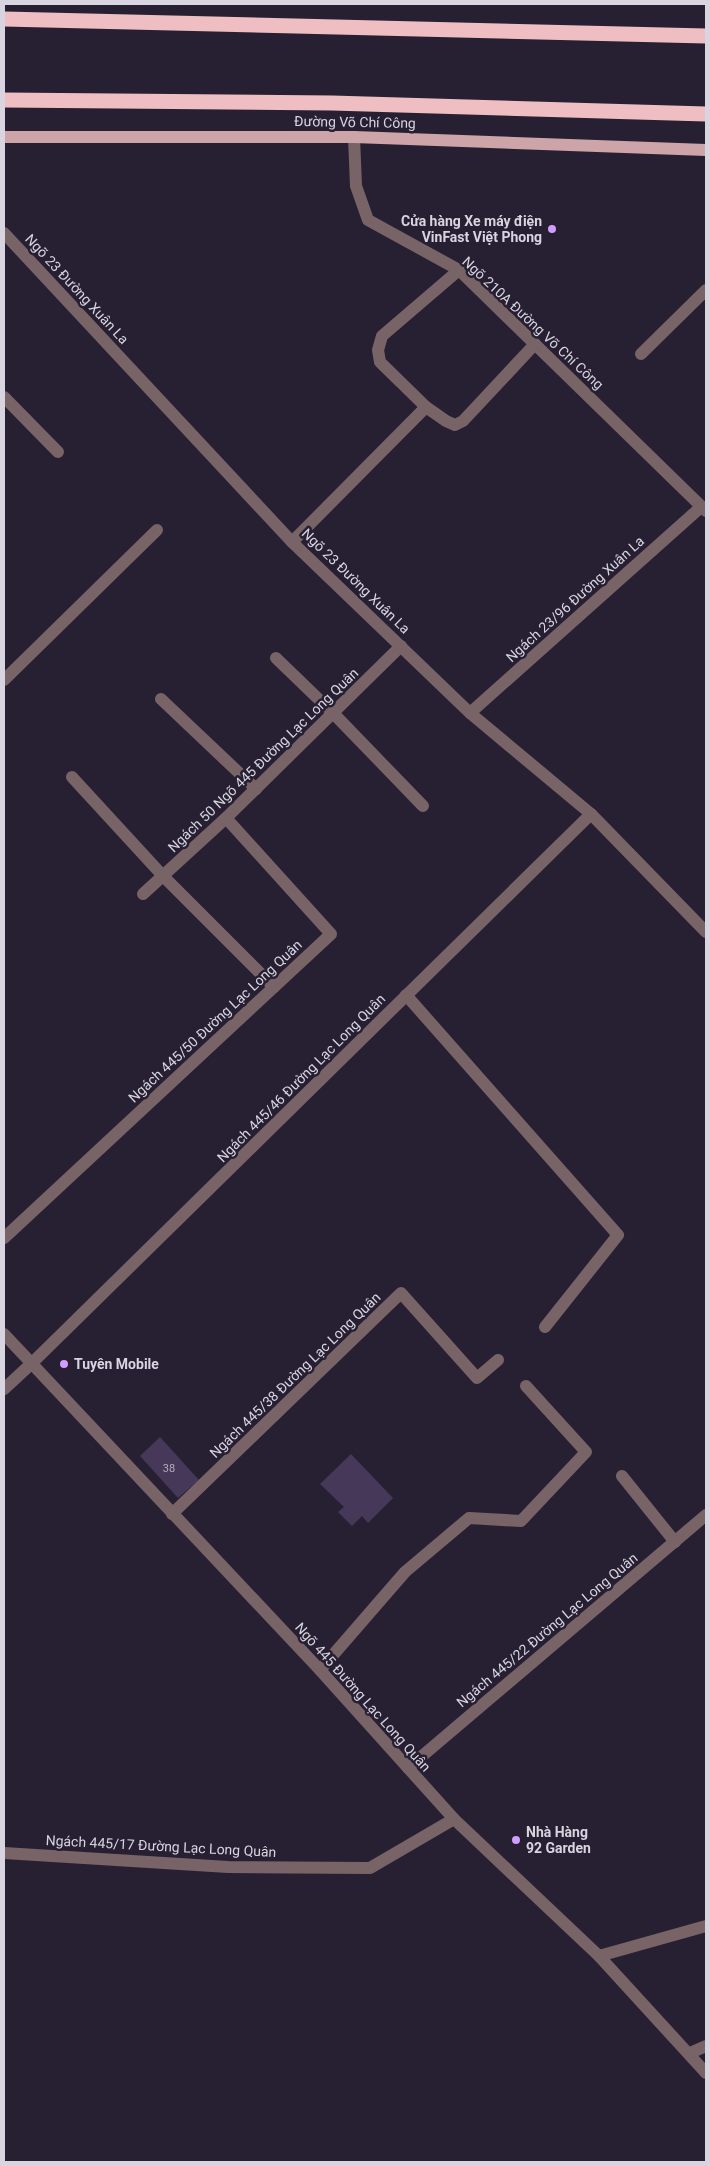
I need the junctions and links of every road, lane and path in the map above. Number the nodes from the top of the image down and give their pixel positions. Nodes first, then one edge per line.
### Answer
1 (4, 19) edge
2 (706, 36) edge
3 (4, 100) edge
4 (706, 114) edge
5 (4, 137) edge
6 (354, 137) junction
7 (706, 150) edge
8 (4, 233) edge
9 (459, 270) junction
10 (706, 290) edge
11 (535, 344) junction
12 (641, 354) dead end
13 (4, 397) edge
14 (426, 407) junction
15 (58, 452) dead end
16 (704, 509) edge
17 (157, 530) dead end
18 (292, 542) junction
19 (401, 646) junction
20 (276, 658) dead end
21 (4, 680) edge
22 (161, 699) dead end
23 (470, 713) junction
24 (334, 714) junction
25 (72, 777) dead end
26 (256, 789) junction
27 (423, 806) dead end
28 (591, 814) junction
29 (226, 818) junction
30 (163, 876) junction
31 (143, 894) dead end
32 (706, 932) edge
33 (274, 987) junction
34 (406, 995) junction
35 (4, 1238) edge
36 (545, 1327) dead end
37 (4, 1334) edge
38 (498, 1360) dead end
39 (31, 1364) junction
40 (526, 1386) dead end
41 (4, 1389) edge
42 (622, 1476) dead end
43 (172, 1514) junction
44 (706, 1515) edge
45 (675, 1542) junction
46 (320, 1670) junction
47 (408, 1768) junction
48 (454, 1819) junction
49 (4, 1853) edge
50 (706, 1926) edge
51 (599, 1956) junction
52 (706, 2046) edge
53 (690, 2053) junction
54 (706, 2073) edge

1 - 2 highway
3 - 4 highway, Đường Võ Chí Công
5 - 6 main road, Đường Võ Chí Công
6 - 7 main road, Đường Võ Chí Công
6 - 9 street, Ngõ 210A Đường Võ Chí Công
8 - 18 street, Ngõ 23 Đường Xuân La
9 - 11 street, Ngõ 210A Đường Võ Chí Công
9 - 14 street
10 - 12 street
11 - 14 street
11 - 16 street, Ngõ 210A Đường Võ Chí Công
13 - 15 street
14 - 18 street
16 - 23 street, Ngách 23/96 Đường Xuân La
17 - 21 street
18 - 19 street, Ngõ 23 Đường Xuân La
19 - 23 street, Ngõ 23 Đường Xuân La
19 - 24 street, Ngách 50 Ngõ 445 Đường Lạc Long Quân
20 - 24 street
22 - 26 street
23 - 28 street, Ngõ 23 Đường Xuân La
24 - 26 street, Ngách 50 Ngõ 445 Đường Lạc Long Quân
24 - 27 street
25 - 30 street
26 - 29 street, Ngách 50 Ngõ 445 Đường Lạc Long Quân
28 - 32 street, Ngõ 23 Đường Xuân La
28 - 34 street, Ngách 445/46 Đường Lạc Long Quân
29 - 30 street, Ngách 50 Ngõ 445 Đường Lạc Long Quân
29 - 33 street, Ngách 445/50 Đường Lạc Long Quân
30 - 31 street, Ngách 50 Ngõ 445 Đường Lạc Long Quân
30 - 33 street
33 - 35 street, Ngách 445/50 Đường Lạc Long Quân
34 - 36 street
34 - 39 street, Ngách 445/46 Đường Lạc Long Quân
37 - 39 street, Ngõ 445 Đường Lạc Long Quân
38 - 43 street, Ngách 445/38 Đường Lạc Long Quân
39 - 41 street, Ngách 445/46 Đường Lạc Long Quân
39 - 43 street, Ngõ 445 Đường Lạc Long Quân
40 - 46 street
42 - 45 street
43 - 46 street, Ngõ 445 Đường Lạc Long Quân
44 - 45 street, Ngách 445/22 Đường Lạc Long Quân
45 - 47 street, Ngách 445/22 Đường Lạc Long Quân
46 - 47 street, Ngõ 445 Đường Lạc Long Quân
47 - 48 street, Ngõ 445 Đường Lạc Long Quân
48 - 49 street, Ngách 445/17 Đường Lạc Long Quân
48 - 51 street, Ngõ 445 Đường Lạc Long Quân
50 - 51 street
51 - 53 street, Ngõ 445 Đường Lạc Long Quân
52 - 53 street
53 - 54 street, Ngõ 445 Đường Lạc Long Quân

